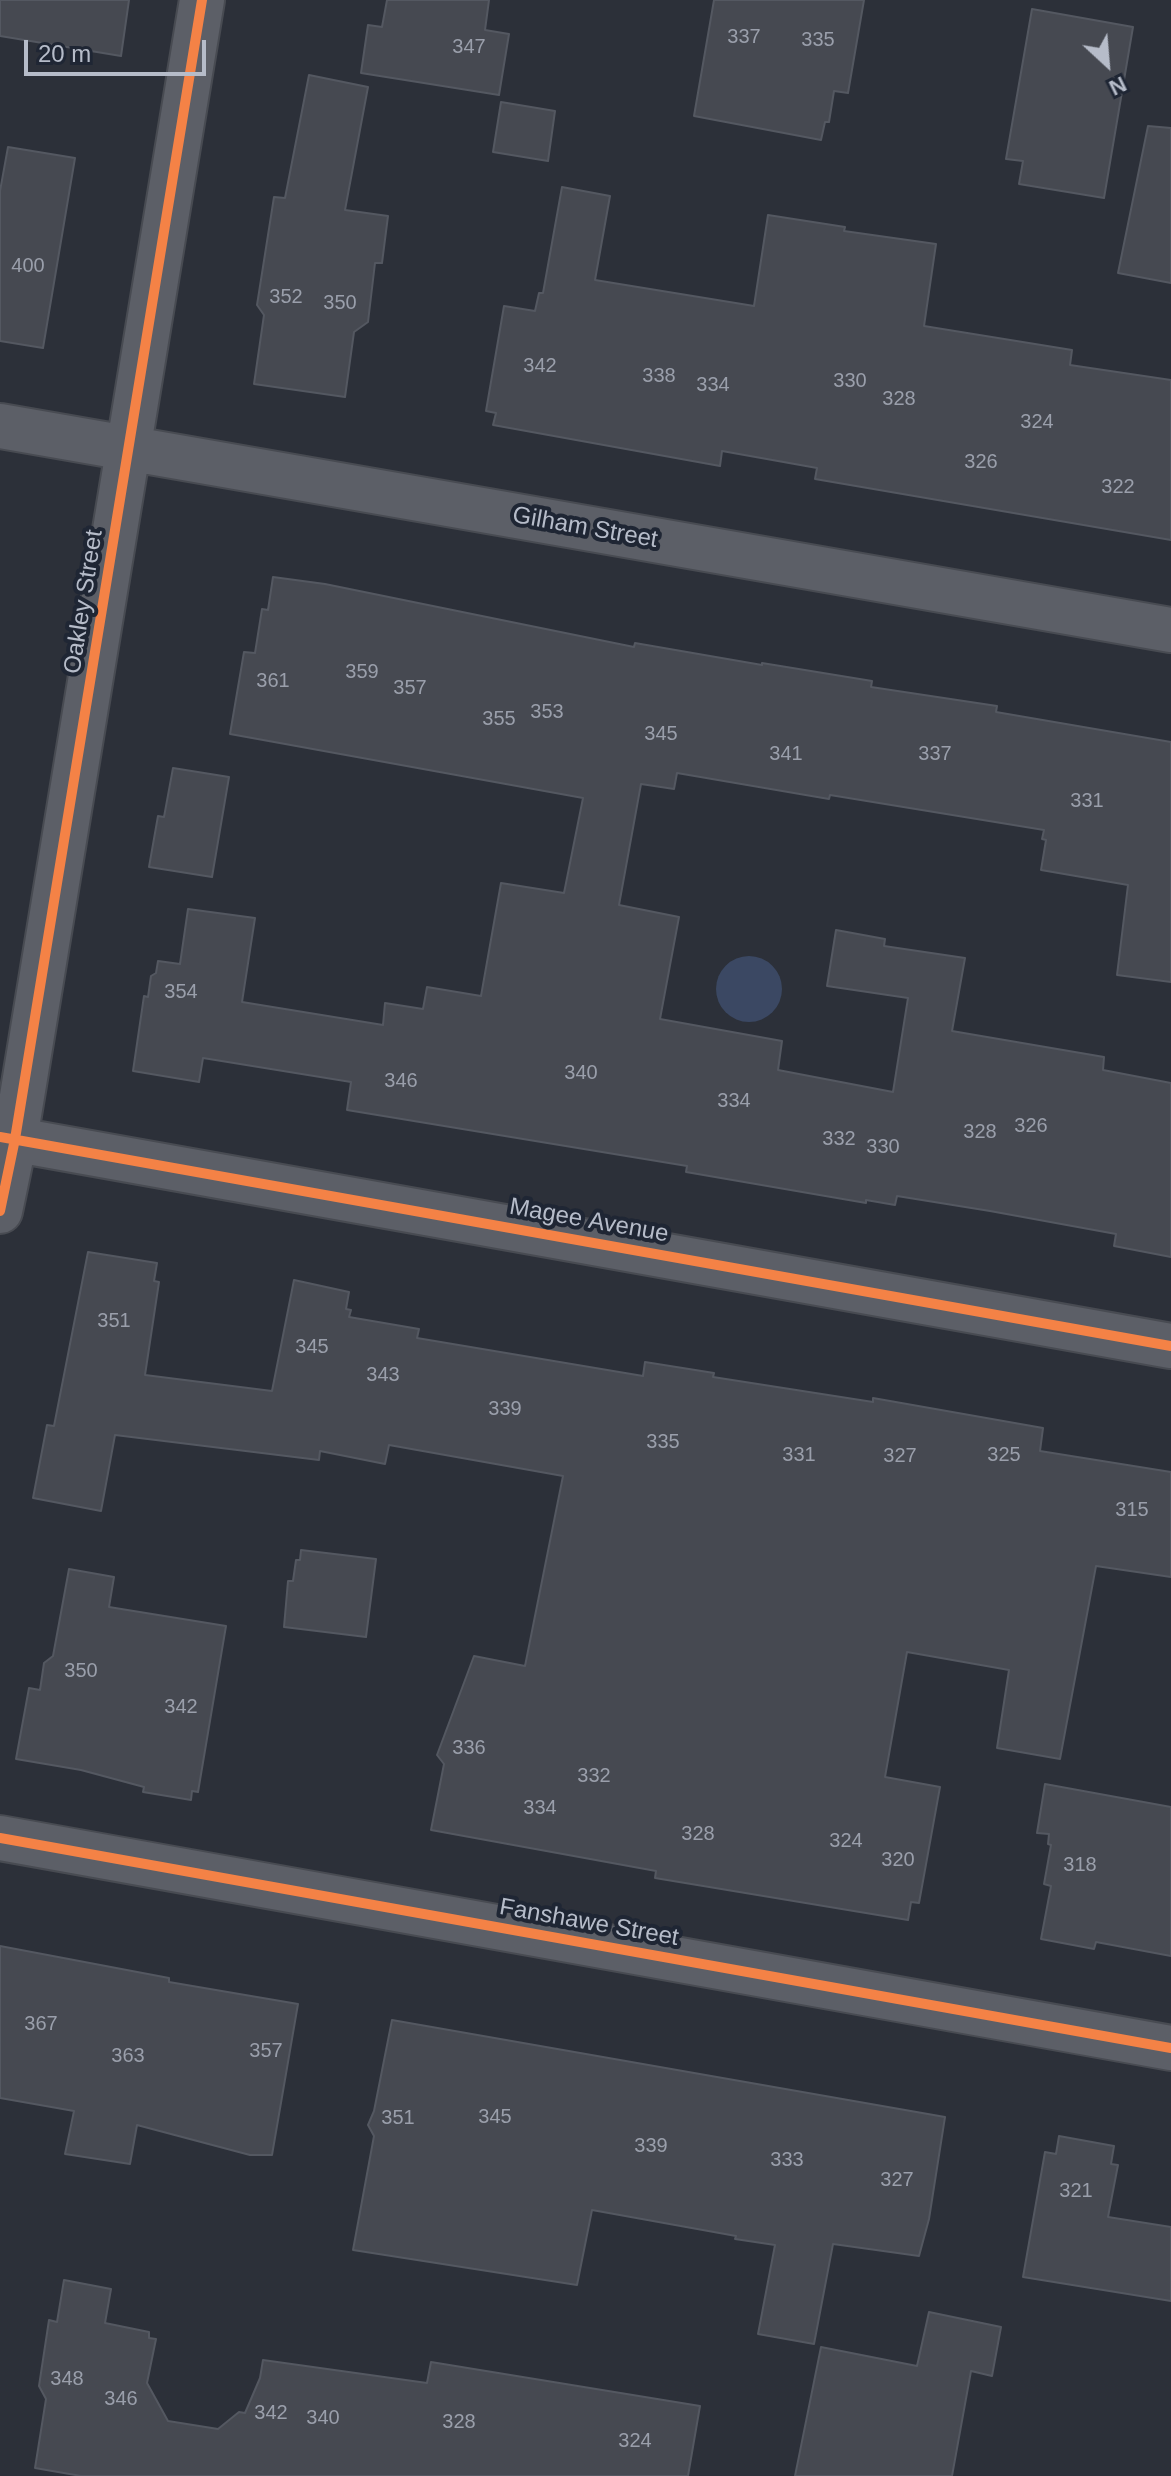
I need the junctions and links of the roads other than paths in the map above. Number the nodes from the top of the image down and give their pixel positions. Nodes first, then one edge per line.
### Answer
1 (202, 0) edge
2 (0, 426) edge
3 (129, 448) junction
4 (1171, 630) edge
5 (7, 1138) edge
6 (0, 1211) edge
7 (1171, 1346) edge
8 (0, 1838) edge
9 (1171, 2048) edge

1 - 3 street, Oakley Street
2 - 3 street, Gilham Street
3 - 4 street, Gilham Street
3 - 5 street, Oakley Street
5 - 6 street, Oakley Street
5 - 7 street, Magee Avenue
8 - 9 street, Fanshawe Street

